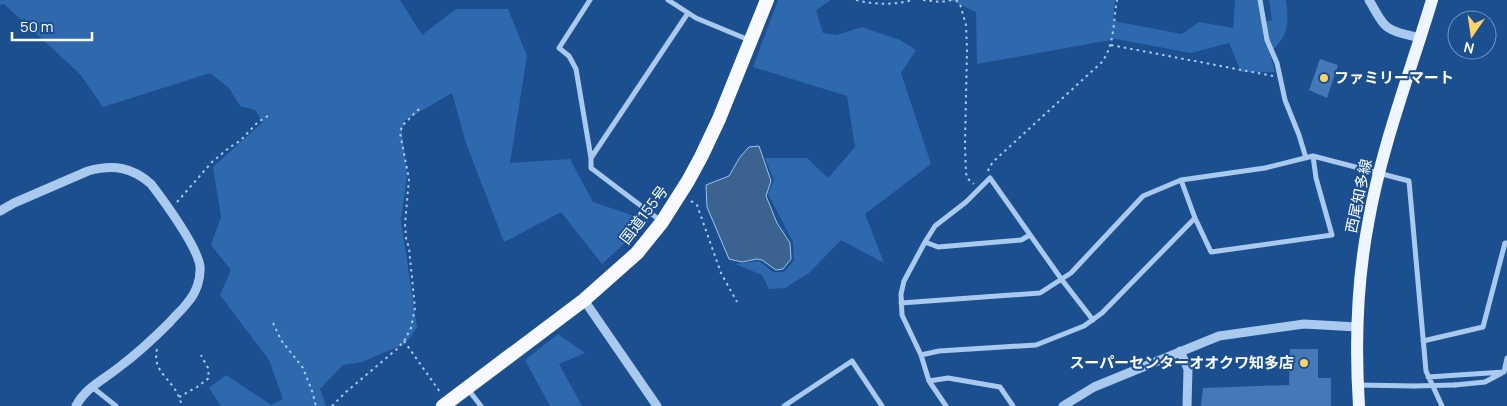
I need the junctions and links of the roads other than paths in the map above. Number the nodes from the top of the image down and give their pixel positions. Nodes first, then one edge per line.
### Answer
1 (590, 0) edge
2 (668, 0) edge
3 (766, 0) edge
4 (1260, 0) edge
5 (1369, 0) edge
6 (1432, 0) edge
7 (688, 13) junction
8 (1421, 38) junction
9 (749, 40) junction
10 (1313, 156) junction
11 (591, 158) junction
12 (1306, 158) junction
13 (1380, 173) junction
14 (1180, 180) junction
15 (0, 211) edge
16 (1195, 218) junction
17 (662, 222) junction
18 (1030, 235) junction
19 (925, 242) junction
20 (1507, 243) edge
21 (1062, 280) junction
22 (584, 300) junction
23 (901, 303) junction
24 (1093, 320) junction
25 (1358, 326) junction
26 (1423, 341) junction
27 (1180, 351) junction
28 (921, 355) junction
29 (1507, 358) edge
30 (1505, 371) edge
31 (1428, 376) junction
32 (929, 381) junction
33 (1357, 385) junction
34 (92, 387) junction
35 (467, 388) junction
36 (445, 404) edge
37 (76, 406) edge
38 (116, 406) edge
39 (481, 406) edge
40 (657, 406) edge
41 (784, 406) edge
42 (882, 406) edge
43 (946, 406) edge
44 (1013, 406) edge
45 (1063, 406) edge
46 (1187, 406) edge
47 (1358, 406) edge
48 (1442, 406) edge

1 - 11 street
2 - 7 street
3 - 9 highway, 国道155号
4 - 12 street
5 - 8 street
6 - 8 main road, 西尾知多線
7 - 9 street
7 - 11 street
8 - 13 main road, 西尾知多線
9 - 17 highway, 国道155号
10 - 12 street
10 - 13 street
10 - 16 street
11 - 17 street
12 - 14 street
13 - 25 main road, 西尾知多線
13 - 26 street
14 - 16 street
14 - 21 street
15 - 34 street
16 - 24 street
17 - 22 highway, 国道155号
18 - 19 street
18 - 19 street
18 - 21 street
19 - 23 street
20 - 26 street
21 - 23 street
21 - 24 street
22 - 35 highway, 国道155号
22 - 40 street
23 - 28 street
24 - 28 street
25 - 27 street
25 - 33 main road, 西尾知多線
26 - 31 street
27 - 45 street
27 - 46 street
28 - 32 street
29 - 30 street
30 - 31 street
30 - 33 street, bridge
31 - 48 street
32 - 43 street
32 - 44 street
33 - 47 main road, 西尾知多線
34 - 37 street
34 - 38 street
35 - 36 highway, 国道155号
35 - 39 street
41 - 42 street

